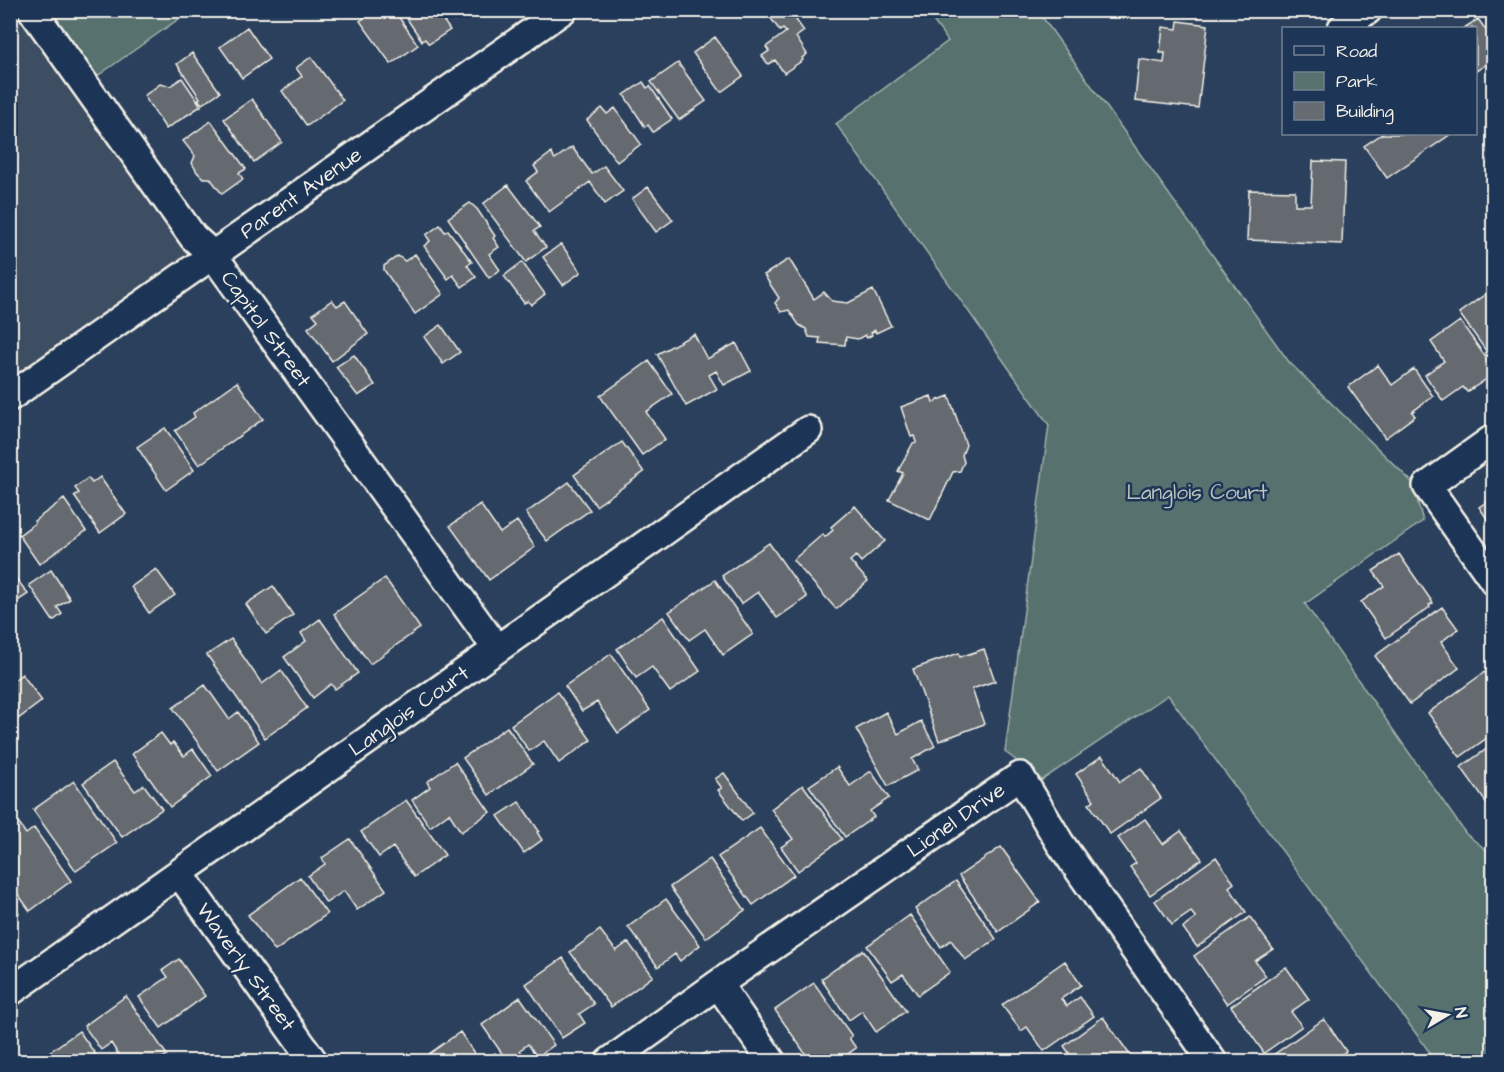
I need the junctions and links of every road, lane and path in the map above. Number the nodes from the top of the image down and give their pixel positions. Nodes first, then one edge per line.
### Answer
1 (32, 10) edge
2 (563, 10) edge
3 (1368, 10) edge
4 (1343, 27) edge
5 (213, 255) junction
6 (10, 397) edge
7 (808, 430) dead end
8 (1494, 438) edge
9 (1494, 581) edge
10 (497, 650) junction
11 (179, 873) junction
12 (718, 984) junction
13 (10, 992) edge
14 (314, 1062) edge
15 (609, 1062) edge
16 (772, 1062) edge
17 (1213, 1062) edge

1 - 5 street, Capitol Street
2 - 5 street, Parent Avenue
3 - 4 street
5 - 6 street, Parent Avenue
5 - 10 street, Capitol Street
7 - 10 street, Langlois Court
8 - 9 street
10 - 11 street, Langlois Court
11 - 13 street, Langlois Court
11 - 14 street, Waverly Street
12 - 15 street, Lionel Drive
12 - 16 street
12 - 17 street, Lionel Drive

